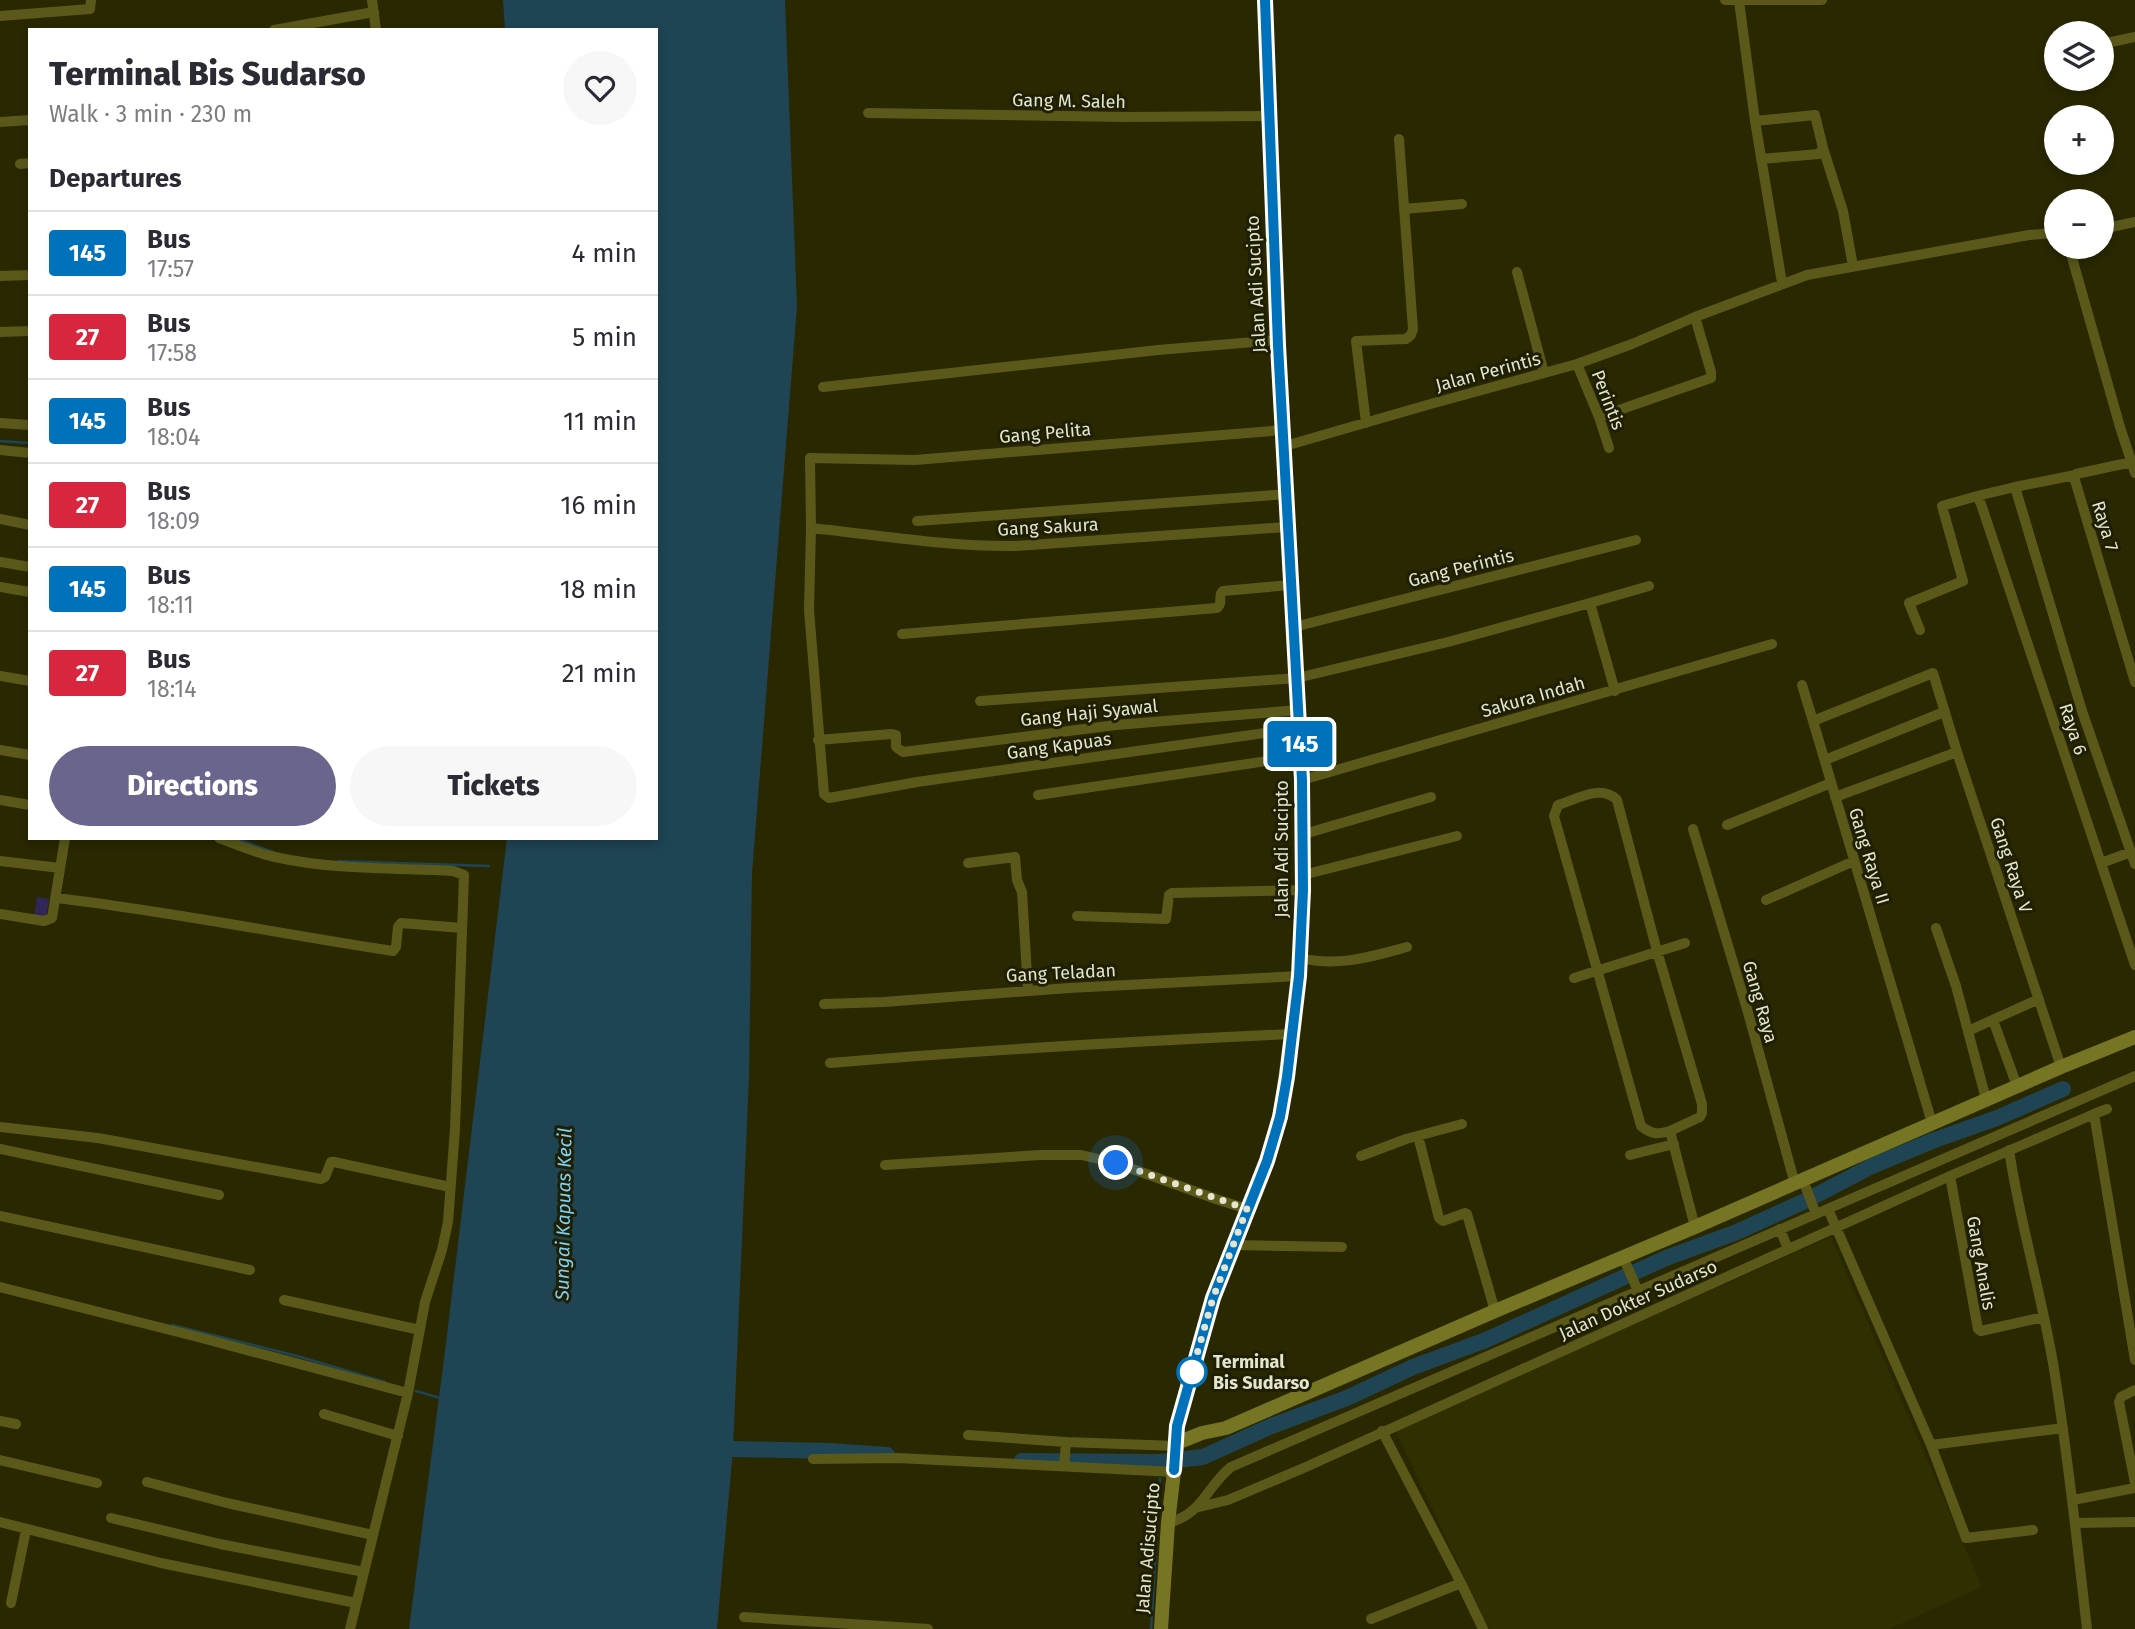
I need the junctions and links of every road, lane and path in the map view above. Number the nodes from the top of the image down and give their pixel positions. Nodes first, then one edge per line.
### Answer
1 (91, 0) edge
2 (372, 0) edge
3 (1265, 0) edge
4 (1730, 0) edge
5 (1822, 0) edge
6 (374, 12) junction
7 (0, 16) edge
8 (285, 28) edge
9 (376, 28) edge
10 (2135, 37) edge
11 (2114, 41) edge
12 (868, 113) dead end
13 (1269, 116) junction
14 (28, 120) edge
15 (1755, 121) junction
16 (0, 122) edge
17 (1399, 139) dead end
18 (1823, 148) junction
19 (1761, 159) junction
20 (1462, 204) dead end
21 (1404, 209) junction
22 (2135, 222) edge
23 (2114, 226) edge
24 (2044, 234) edge
25 (2073, 259) edge
26 (1853, 266) junction
27 (1517, 272) dead end
28 (28, 275) edge
29 (0, 276) edge
30 (1782, 283) junction
31 (1695, 317) junction
32 (28, 331) edge
33 (0, 332) edge
34 (1278, 340) junction
35 (1577, 364) junction
36 (1544, 373) junction
37 (823, 387) dead end
38 (1599, 417) junction
39 (0, 423) edge
40 (1366, 423) junction
41 (28, 425) edge
42 (1283, 430) junction
43 (1285, 446) junction
44 (1609, 448) dead end
45 (0, 450) edge
46 (28, 453) edge
47 (2132, 462) junction
48 (2135, 473) edge
49 (2075, 475) junction
50 (2015, 487) junction
51 (1287, 494) junction
52 (1979, 500) junction
53 (0, 519) edge
54 (917, 521) dead end
55 (28, 525) edge
56 (1287, 527) junction
57 (811, 528) junction
58 (1636, 540) dead end
59 (0, 562) edge
60 (28, 567) edge
61 (1290, 585) junction
62 (1649, 586) dead end
63 (0, 587) edge
64 (28, 592) edge
65 (1590, 603) junction
66 (1294, 626) junction
67 (1920, 630) dead end
68 (902, 634) dead end
69 (1772, 644) dead end
70 (0, 676) edge
71 (1297, 678) junction
72 (28, 681) edge
73 (2135, 682) edge
74 (1801, 685) dead end
75 (1615, 691) junction
76 (980, 701) dead end
77 (1299, 710) junction
78 (1944, 712) junction
79 (1813, 721) junction
80 (1300, 727) junction
81 (818, 740) junction
82 (0, 750) edge
83 (1956, 752) junction
84 (28, 755) edge
85 (1301, 756) junction
86 (1825, 760) junction
87 (1302, 780) junction
88 (1831, 783) junction
89 (1038, 795) dead end
90 (1431, 797) dead end
91 (1835, 797) junction
92 (0, 800) edge
93 (28, 805) edge
94 (1727, 825) dead end
95 (1693, 829) dead end
96 (1304, 834) junction
97 (1457, 836) dead end
98 (65, 840) edge
99 (225, 840) edge
100 (2131, 852) junction
101 (1854, 860) junction
102 (0, 861) edge
103 (968, 863) dead end
104 (2101, 863) junction
105 (2135, 864) edge
106 (60, 868) junction
107 (1303, 883) junction
108 (55, 898) junction
109 (1766, 900) dead end
110 (0, 914) edge
111 (1077, 916) dead end
112 (462, 928) junction
113 (1937, 928) dead end
114 (1685, 943) dead end
115 (1407, 947) dead end
116 (1657, 951) junction
117 (1300, 958) junction
118 (2135, 965) edge
119 (1597, 971) junction
120 (1299, 976) junction
121 (1574, 978) dead end
122 (1028, 991) junction
123 (2039, 999) junction
124 (824, 1004) dead end
125 (1993, 1020) junction
126 (1968, 1031) junction
127 (1291, 1034) junction
128 (2135, 1037) edge
129 (830, 1063) dead end
130 (2062, 1067) junction
131 (2135, 1076) edge
132 (2017, 1086) junction
133 (1986, 1099) junction
134 (2107, 1110) dead end
135 (2094, 1114) junction
136 (1932, 1123) junction
137 (1462, 1125) dead end
138 (0, 1127) edge
139 (1670, 1131) junction
140 (1418, 1136) junction
141 (1674, 1144) junction
142 (0, 1150) edge
143 (2009, 1150) junction
144 (1630, 1155) dead end
145 (1361, 1156) dead end
146 (885, 1165) dead end
147 (1950, 1176) junction
148 (1894, 1180) junction
149 (1801, 1185) junction
150 (450, 1187) junction
151 (1873, 1189) junction
152 (219, 1195) dead end
153 (1901, 1198) junction
154 (1881, 1207) junction
155 (1247, 1209) junction
156 (1814, 1209) junction
157 (1828, 1209) junction
158 (0, 1216) edge
159 (1695, 1227) junction
160 (1835, 1227) junction
161 (1780, 1229) junction
162 (1233, 1245) junction
163 (1342, 1247) dead end
164 (1788, 1249) junction
165 (1623, 1257) junction
166 (250, 1270) dead end
167 (0, 1287) edge
168 (1638, 1291) junction
169 (284, 1300) dead end
170 (1494, 1311) junction
171 (2044, 1317) junction
172 (421, 1330) junction
173 (2135, 1360) edge
174 (2135, 1390) edge
175 (408, 1393) junction
176 (324, 1414) dead end
177 (0, 1421) edge
178 (16, 1424) dead end
179 (1177, 1426) junction
180 (2063, 1428) junction
181 (1382, 1432) junction
182 (1202, 1433) junction
183 (398, 1436) junction
184 (968, 1436) dead end
185 (1931, 1445) junction
186 (1066, 1446) junction
187 (1175, 1458) junction
188 (813, 1459) dead end
189 (0, 1460) edge
190 (1064, 1466) junction
191 (147, 1482) dead end
192 (97, 1483) dead end
193 (2135, 1486) edge
194 (2073, 1500) junction
195 (1194, 1509) junction
196 (111, 1518) dead end
197 (2135, 1521) edge
198 (0, 1522) edge
199 (1168, 1523) junction
200 (2075, 1523) junction
201 (26, 1530) junction
202 (2033, 1530) dead end
203 (373, 1535) junction
204 (364, 1573) junction
205 (1461, 1583) junction
206 (11, 1603) dead end
207 (356, 1603) junction
208 (744, 1617) dead end
209 (1371, 1619) dead end
210 (350, 1629) edge
211 (928, 1629) edge
212 (1161, 1629) edge
213 (1483, 1629) edge
214 (2087, 1629) edge

1 - 7 street
2 - 6 street
3 - 13 main road, Jalan Adi Sucipto
4 - 5 street
4 - 15 street
6 - 8 street
6 - 9 street
10 - 11 street
12 - 13 street, Gang M. Saleh
13 - 34 main road, Jalan Adi Sucipto
14 - 16 street
15 - 18 street
15 - 19 street
17 - 21 street
18 - 19 street
18 - 26 street
19 - 30 street
20 - 21 street
21 - 40 street
22 - 23 street
24 - 26 street, Jalan Perintis
25 - 47 street
26 - 30 street, Jalan Perintis
27 - 36 street
28 - 29 street
30 - 31 street, Jalan Perintis
31 - 35 street, Jalan Perintis
31 - 38 street
32 - 33 street
34 - 37 street
34 - 42 main road, Jalan Adi Sucipto
35 - 36 street, Jalan Perintis
35 - 38 street, Perintis
36 - 40 street, Jalan Perintis
38 - 44 street, Perintis
39 - 41 street
40 - 43 street, Jalan Perintis
42 - 43 main road, Jalan Adi Sucipto
42 - 57 street, Gang Pelita
43 - 51 main road, Jalan Adi Sucipto
45 - 46 street
47 - 48 street
47 - 49 street
49 - 50 street
49 - 73 street, Raya 7
50 - 52 street
50 - 100 street, Raya 6
51 - 54 street
51 - 56 main road, Jalan Adi Sucipto
52 - 67 street
52 - 104 street, Raya 6
53 - 55 street
56 - 57 street, Gang Sakura
56 - 61 main road, Jalan Adi Sucipto
57 - 81 street
58 - 66 street, Gang Perintis
59 - 60 street
61 - 66 main road, Jalan Adi Sucipto
61 - 68 street
62 - 65 street
63 - 64 street
65 - 71 street
65 - 75 street
66 - 71 main road, Jalan Adi Sucipto
69 - 75 street, Sakura Indah
70 - 72 street
71 - 76 street
71 - 77 main road, Jalan Adi Sucipto
74 - 79 street, Gang Raya II
75 - 87 street, Sakura Indah
77 - 80 main road, Jalan Adi Sucipto
77 - 81 street, Gang Haji Syawal
78 - 79 street, Gang Raya V
78 - 83 street, Gang Raya V
78 - 86 street
79 - 86 street, Gang Raya II
80 - 81 street, Gang Kapuas
80 - 85 main road, Jalan Adi Sucipto
82 - 84 street
83 - 91 street
83 - 123 street, Gang Raya V
85 - 87 main road, Jalan Adi Sucipto
85 - 89 street
86 - 88 street, Gang Raya II
87 - 96 main road, Jalan Adi Sucipto
88 - 91 street, Gang Raya II
88 - 94 street
90 - 96 street
91 - 101 street, Gang Raya II
92 - 93 street
95 - 149 street, Gang Raya
96 - 107 main road, Jalan Adi Sucipto
97 - 107 street
98 - 106 street
99 - 112 street
100 - 104 street
100 - 105 street, Raya 6
101 - 109 street
101 - 136 street, Gang Raya II
102 - 106 street
103 - 122 street
104 - 118 street, Raya 6
106 - 108 street
107 - 111 street
107 - 117 main road, Jalan Adi Sucipto
108 - 110 street
108 - 112 street
112 - 150 street
113 - 126 street
114 - 116 street
115 - 117 street
116 - 119 street
116 - 119 street
116 - 139 street
117 - 120 main road, Jalan Adi Sucipto
119 - 121 street
119 - 139 street
120 - 122 street, Gang Teladan
120 - 127 main road, Jalan Adi Sucipto
122 - 124 street, Gang Teladan
123 - 125 street
123 - 130 street, Gang Raya V
125 - 126 street
125 - 132 street
126 - 133 street
127 - 129 street
127 - 155 main road, Jalan Adi Sucipto
128 - 130 main road
130 - 132 main road
131 - 148 street
132 - 133 main road
133 - 136 main road
134 - 135 street, Jalan Dokter Sudarso
135 - 143 street, Jalan Dokter Sudarso
135 - 173 street
136 - 149 main road
137 - 140 street
138 - 150 street
139 - 141 street
140 - 145 street
140 - 170 street
141 - 144 street
141 - 159 street
142 - 152 street
143 - 147 street, Jalan Dokter Sudarso
143 - 171 street
146 - 155 street
147 - 153 street, Jalan Dokter Sudarso
147 - 171 street, Gang Analis
148 - 151 street
148 - 153 street
149 - 156 street, Gang Raya
149 - 159 main road
150 - 172 street
151 - 154 street
151 - 157 street
153 - 154 street, Jalan Dokter Sudarso
154 - 160 street, Jalan Dokter Sudarso
155 - 162 main road, Jalan Adi Sucipto
156 - 157 street
156 - 161 street
157 - 160 street
158 - 166 street
159 - 165 main road
160 - 164 street, Jalan Dokter Sudarso
160 - 185 street
161 - 164 street
161 - 168 street
162 - 163 street
162 - 179 main road, Jalan Adi Sucipto
164 - 181 street, Jalan Dokter Sudarso
165 - 168 street
165 - 170 main road
167 - 175 street
168 - 195 street
169 - 172 street
170 - 182 main road
171 - 180 street
172 - 175 street
174 - 193 street
175 - 183 street
176 - 183 street
177 - 178 street
179 - 182 main road
179 - 187 main road, Jalan Adi Sucipto
180 - 185 street
180 - 194 street
181 - 195 street, Jalan Dokter Sudarso
181 - 205 street
182 - 187 main road
183 - 203 street
184 - 186 street
185 - 202 street
186 - 187 street
186 - 190 street
187 - 190 street
187 - 199 main road, Jalan Adisucipto
188 - 190 street
189 - 192 street
191 - 203 street
193 - 194 street
194 - 200 street
195 - 199 street
196 - 204 street
197 - 200 street
198 - 201 street
199 - 212 main road, Jalan Adisucipto
200 - 214 street
201 - 206 street
201 - 207 street
203 - 204 street
204 - 207 street
205 - 209 street
205 - 213 street
207 - 210 street
208 - 211 street

